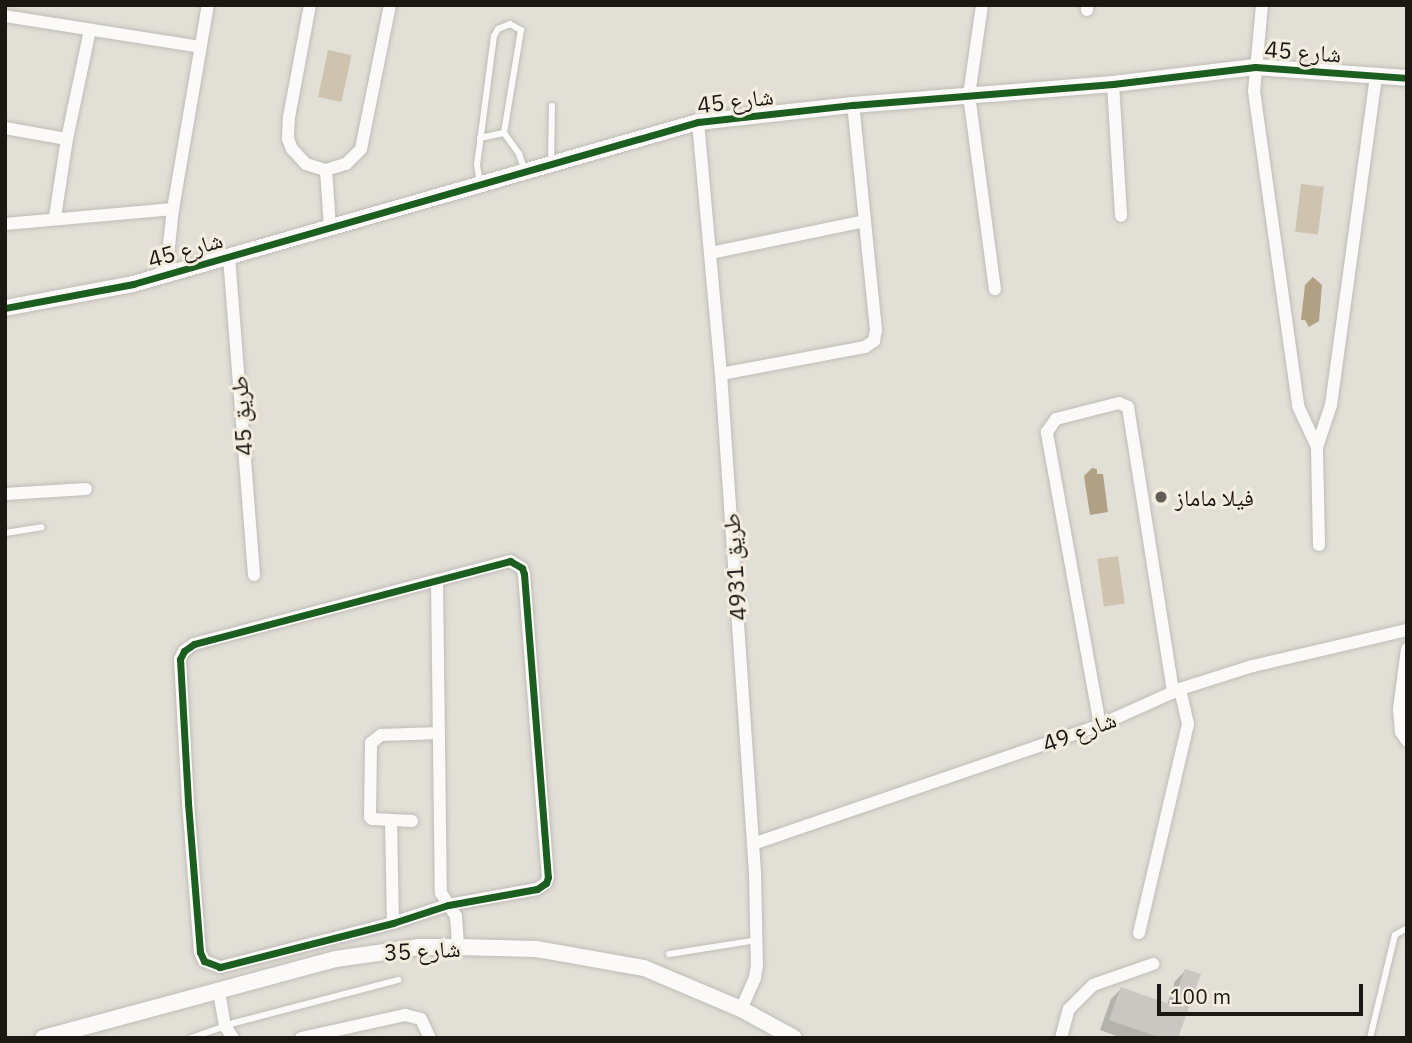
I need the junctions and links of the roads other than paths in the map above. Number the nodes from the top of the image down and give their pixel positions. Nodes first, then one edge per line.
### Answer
1 (208, 5) edge
2 (310, 5) edge
3 (390, 5) edge
4 (982, 5) edge
5 (1262, 5) edge
6 (5, 16) edge
7 (90, 30) junction
8 (201, 47) junction
9 (1255, 66) junction
10 (1376, 76) junction
11 (1407, 78) edge
12 (1113, 84) junction
13 (969, 95) junction
14 (853, 105) junction
15 (552, 106) dead end
16 (698, 122) junction
17 (5, 128) edge
18 (504, 133) junction
19 (480, 138) junction
20 (66, 139) junction
21 (551, 165) junction
22 (326, 170) junction
23 (526, 173) junction
24 (480, 184) junction
25 (173, 209) junction
26 (1121, 216) dead end
27 (55, 217) junction
28 (864, 221) junction
29 (5, 224) edge
30 (330, 227) junction
31 (711, 253) junction
32 (229, 257) junction
33 (166, 274) junction
34 (995, 289) dead end
35 (5, 308) edge
36 (721, 374) junction
37 (1317, 447) junction
38 (86, 489) dead end
39 (5, 494) edge
40 (43, 527) dead end
41 (5, 533) edge
42 (1319, 545) dead end
43 (254, 575) dead end
44 (437, 580) junction
45 (1407, 631) edge
46 (1407, 649) edge
47 (1176, 691) junction
48 (1100, 725) junction
49 (439, 733) junction
50 (1407, 741) edge
51 (391, 820) junction
52 (412, 821) dead end
53 (753, 844) junction
54 (448, 905) junction
55 (393, 923) junction
56 (1407, 928) edge
57 (1139, 933) dead end
58 (757, 940) junction
59 (458, 947) junction
60 (669, 954) dead end
61 (1153, 964) dead end
62 (398, 980) dead end
63 (219, 992) junction
64 (741, 1009) junction
65 (223, 1032) edge
66 (43, 1038) edge
67 (191, 1038) edge
68 (233, 1038) edge
69 (301, 1038) edge
70 (430, 1038) edge
71 (794, 1038) edge
72 (1061, 1038) edge
73 (1370, 1038) edge

1 - 8 street
2 - 22 street
3 - 22 street
4 - 13 street
5 - 9 street
6 - 7 street
7 - 8 street
7 - 20 street
8 - 25 street
9 - 10 street, شارع 45
9 - 12 street, شارع 45
9 - 37 street
10 - 11 street, شارع 45
10 - 37 street
12 - 13 street, شارع 45
12 - 26 street
13 - 14 street, شارع 45
13 - 34 street
14 - 16 street, شارع 45
14 - 28 street
15 - 21 lane
16 - 21 street, شارع 45
16 - 31 street, طريق 4931
17 - 20 street
18 - 19 lane
18 - 19 lane
18 - 23 lane
19 - 24 lane
20 - 27 street
21 - 23 street, شارع 45
22 - 30 street
23 - 24 street, شارع 45
24 - 30 street, شارع 45
25 - 27 street
25 - 33 street
27 - 29 street
28 - 31 street
28 - 36 street
30 - 32 street, شارع 45
31 - 36 street, طريق 4931
32 - 33 street, شارع 45
32 - 43 street, طريق 45
33 - 35 street, شارع 45
36 - 53 street, طريق 4931
37 - 42 street
38 - 39 street
40 - 41 lane
44 - 49 street
44 - 54 street
44 - 55 street
45 - 47 street, شارع 49
46 - 50 street
47 - 48 street, شارع 49
47 - 48 street
47 - 57 street
48 - 53 street, شارع 49
49 - 51 street
49 - 54 street
51 - 52 street
51 - 55 street
53 - 58 street, طريق 4931
54 - 55 street
54 - 59 street
56 - 73 lane
58 - 60 lane
58 - 64 street, طريق 4931
59 - 63 street, شارع 35
59 - 64 street, شارع 35
61 - 72 street
62 - 65 lane
63 - 65 street
63 - 66 street, شارع 35
64 - 71 street, شارع 35
65 - 67 lane
65 - 68 street
69 - 70 street

